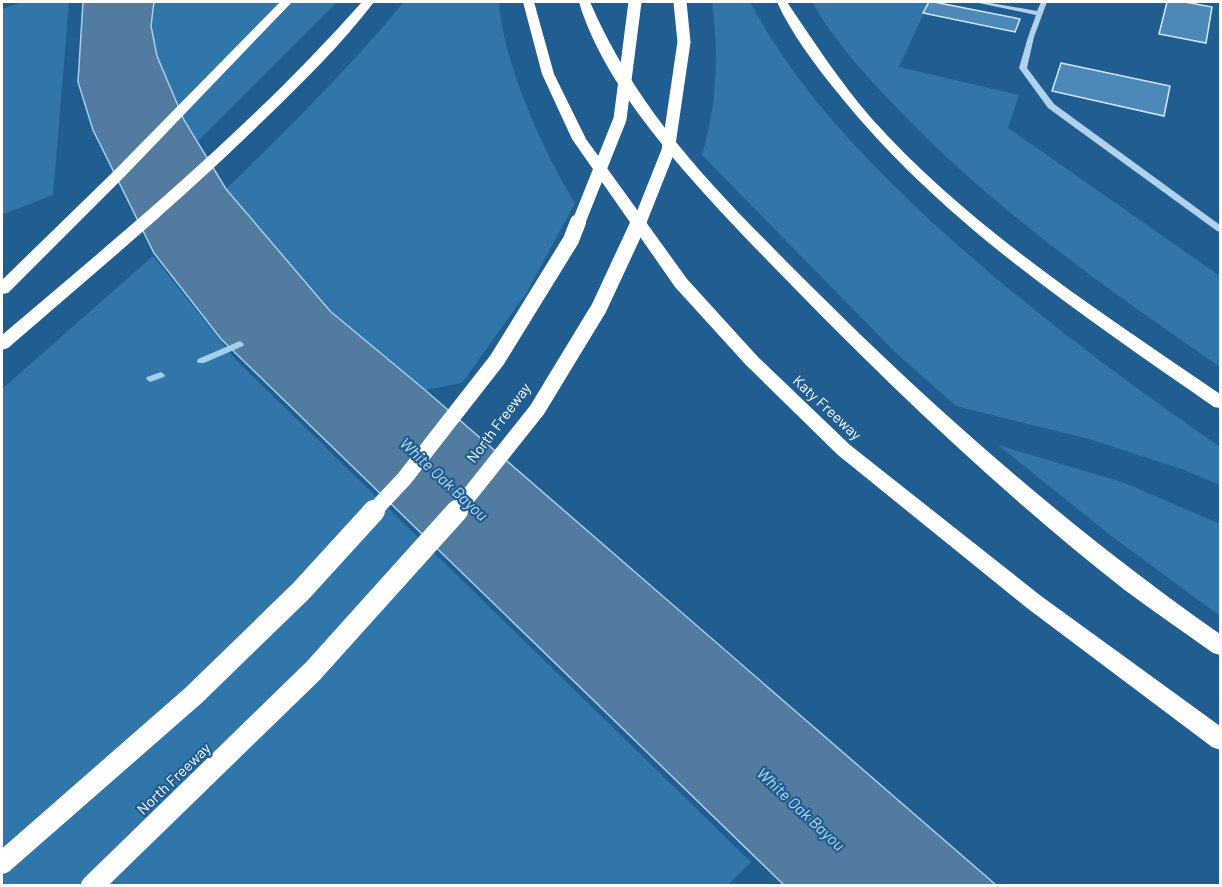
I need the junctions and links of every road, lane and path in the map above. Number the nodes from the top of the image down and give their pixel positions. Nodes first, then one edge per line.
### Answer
1 (286, 2) edge
2 (368, 2) edge
3 (528, 2) edge
4 (584, 2) edge
5 (635, 2) edge
6 (680, 2) edge
7 (782, 2) edge
8 (976, 2) edge
9 (1044, 2) edge
10 (1040, 14) junction
11 (1221, 229) edge
12 (2, 289) edge
13 (2, 344) edge
14 (1221, 402) edge
15 (1221, 646) edge
16 (1221, 739) edge
17 (2, 863) edge
18 (92, 885) edge

1 - 12 highway
2 - 13 highway
3 - 16 highway, Katy Freeway
4 - 15 highway, bridge
5 - 17 highway, bridge
6 - 18 highway, North Freeway, bridge
7 - 14 highway
8 - 10 street
9 - 10 street
10 - 11 street

